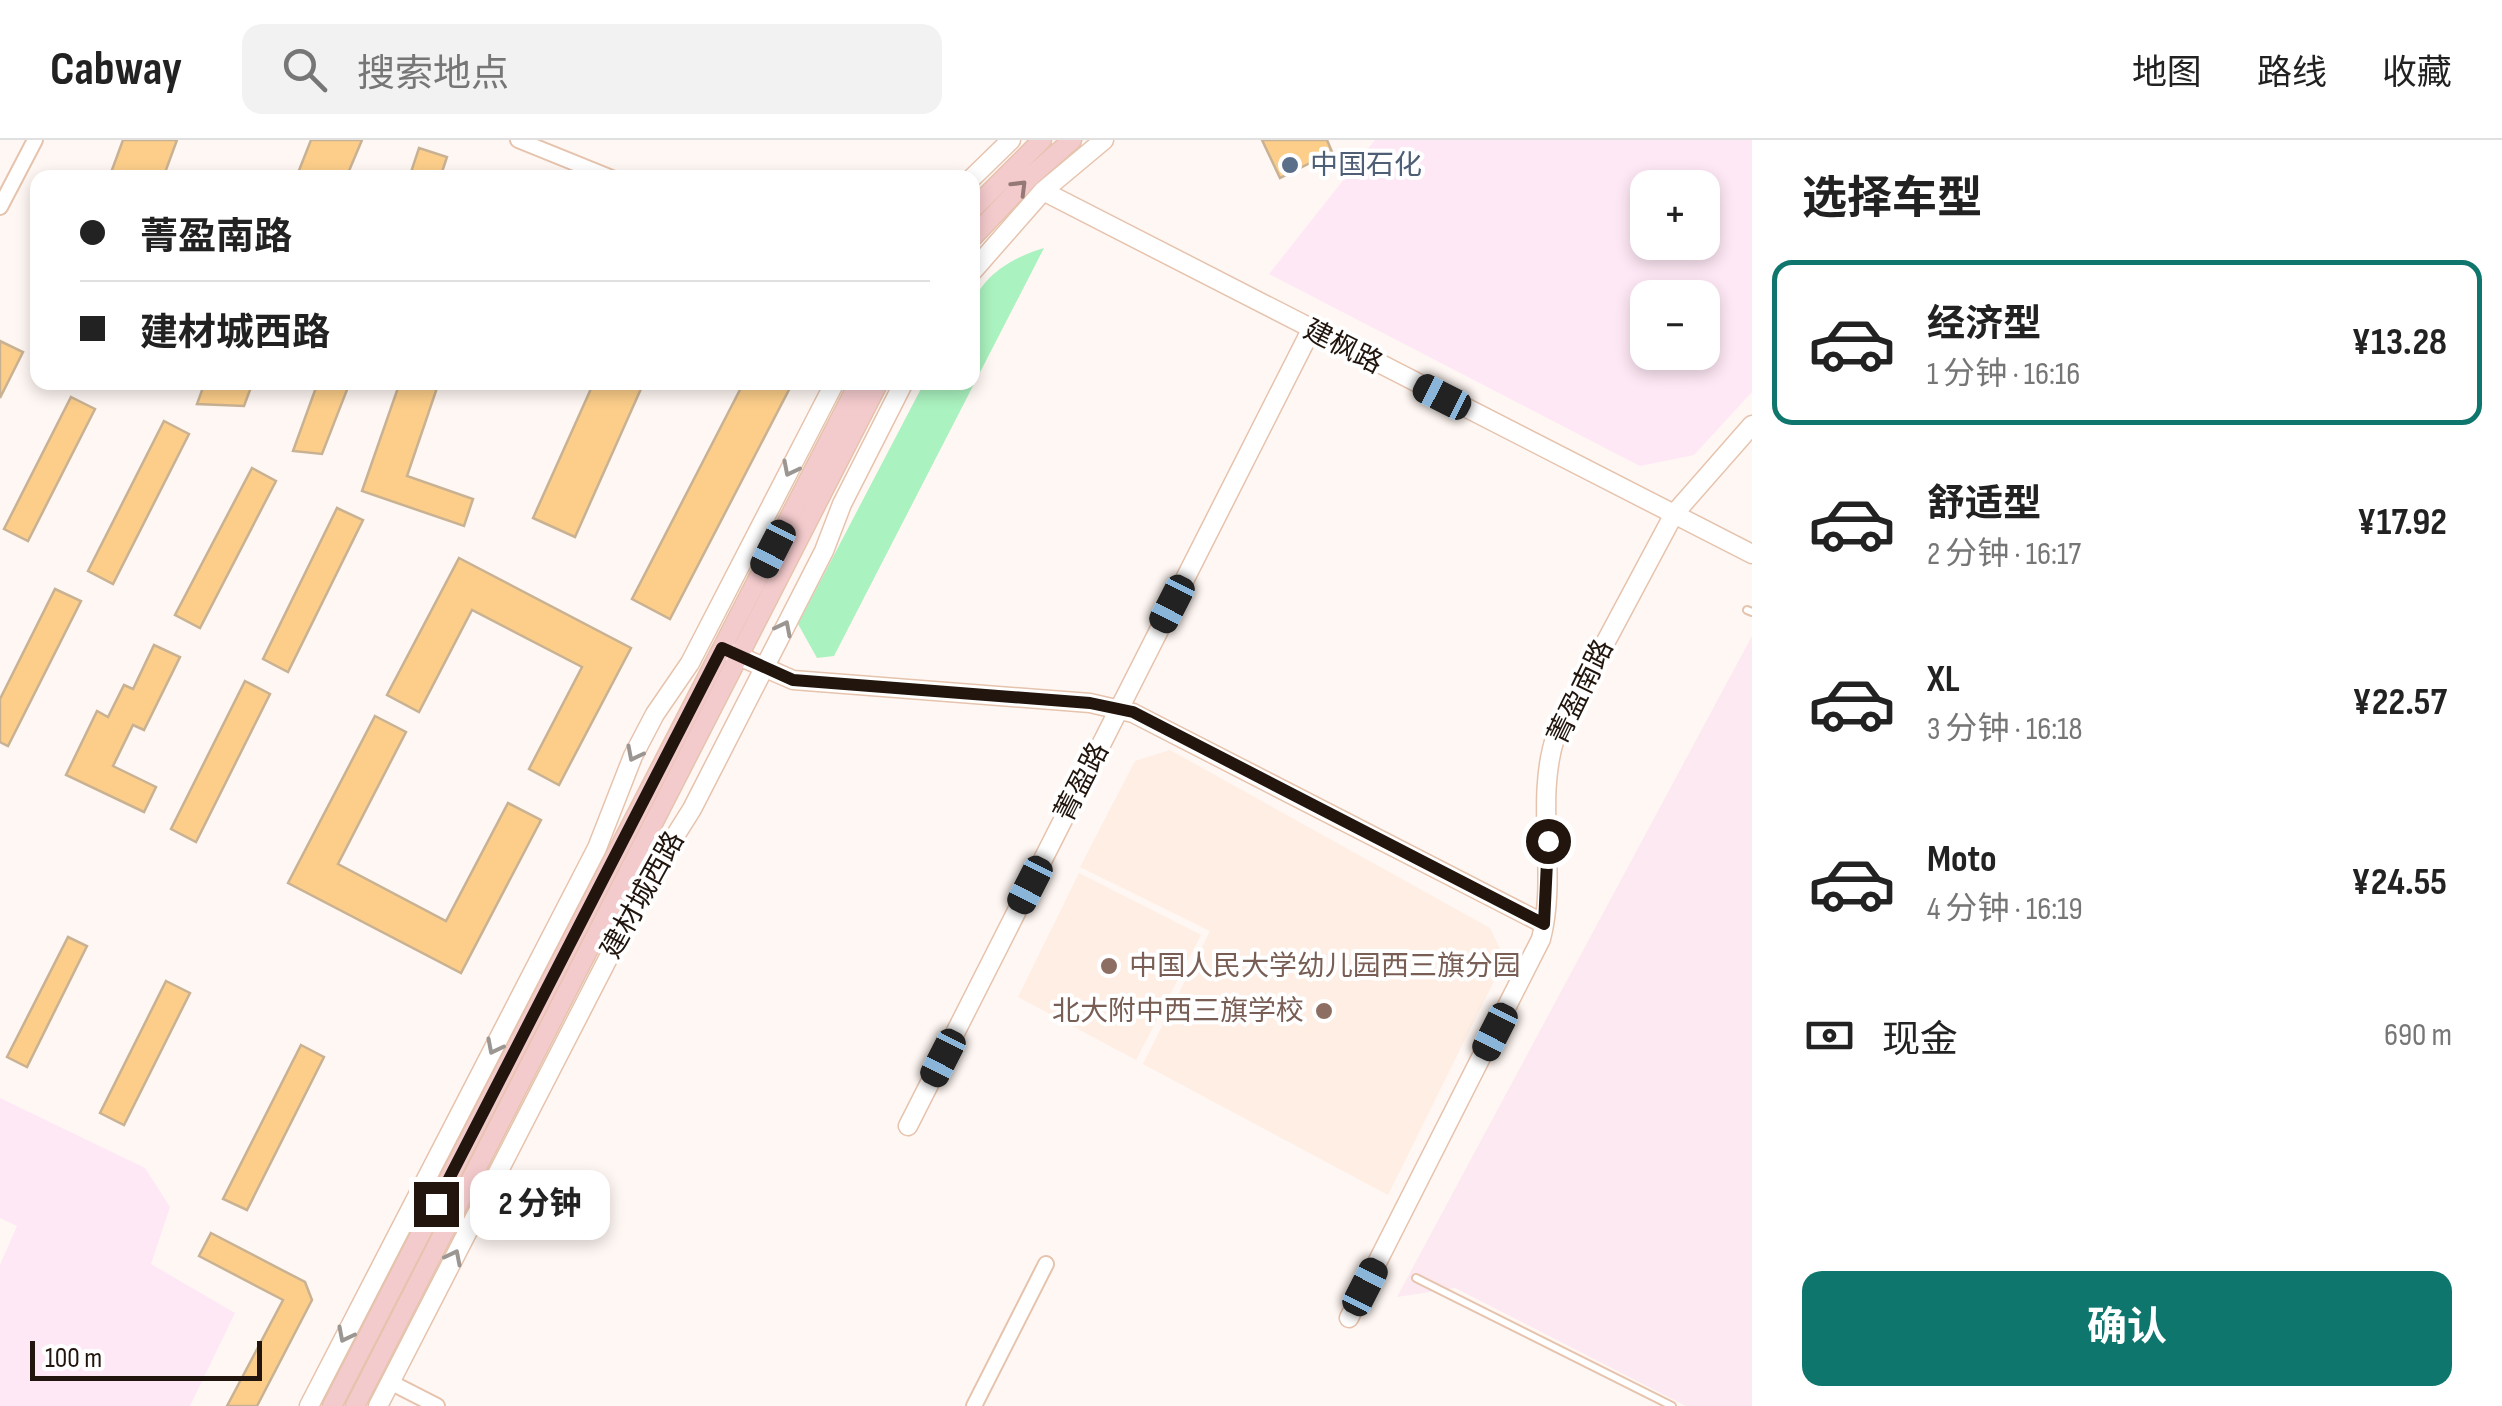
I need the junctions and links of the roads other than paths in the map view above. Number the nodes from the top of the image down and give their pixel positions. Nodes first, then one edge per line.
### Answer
1 (36, 140) edge
2 (518, 140) edge
3 (1011, 140) edge
4 (1042, 140) edge
5 (1072, 140) edge
6 (1104, 140) edge
7 (592, 170) edge
8 (980, 170) edge
9 (1043, 192) junction
10 (980, 202) edge
11 (0, 207) edge
12 (1020, 215) junction
13 (980, 230) edge
14 (980, 243) edge
15 (980, 262) edge
16 (1310, 330) junction
17 (830, 390) edge
18 (855, 390) edge
19 (875, 390) edge
20 (900, 390) edge
21 (1752, 424) edge
22 (1674, 514) junction
23 (1752, 554) edge
24 (730, 653) junction
25 (763, 669) junction
26 (1119, 708) junction
27 (1544, 924) junction
28 (908, 1126) dead end
29 (1046, 1264) dead end
30 (1416, 1278) dead end
31 (1349, 1318) dead end
32 (390, 1382) junction
33 (309, 1406) edge
34 (332, 1406) edge
35 (354, 1406) edge
36 (378, 1406) edge
37 (437, 1406) edge
38 (974, 1406) edge
39 (1672, 1406) edge

1 - 11 street
2 - 7 street
3 - 8 street
4 - 10 main road
13 -> 5 main road
6 - 9 street
9 - 12 street
9 - 16 street, 建枫路
12 - 14 street
12 - 15 street
16 - 22 street, 建枫路
16 - 26 street, 菁盈路
17 -> 33 street
18 - 24 main road, 建材城西路
19 - 24 main road, 建材城西路
25 -> 20 street, 建材城西路
21 - 22 street, 菁盈南路
22 - 23 street, 建枫路
22 - 27 street, 菁盈南路
24 - 25 street
24 - 34 main road, 建材城西路
24 - 35 main road, 建材城西路
25 - 26 street
32 -> 25 street, 建材城西路
26 - 27 street
26 - 28 street, 菁盈路
27 - 31 street, 菁盈南路
29 - 38 street
30 - 39 lane
32 - 36 street, 建材城西路
32 - 37 street

